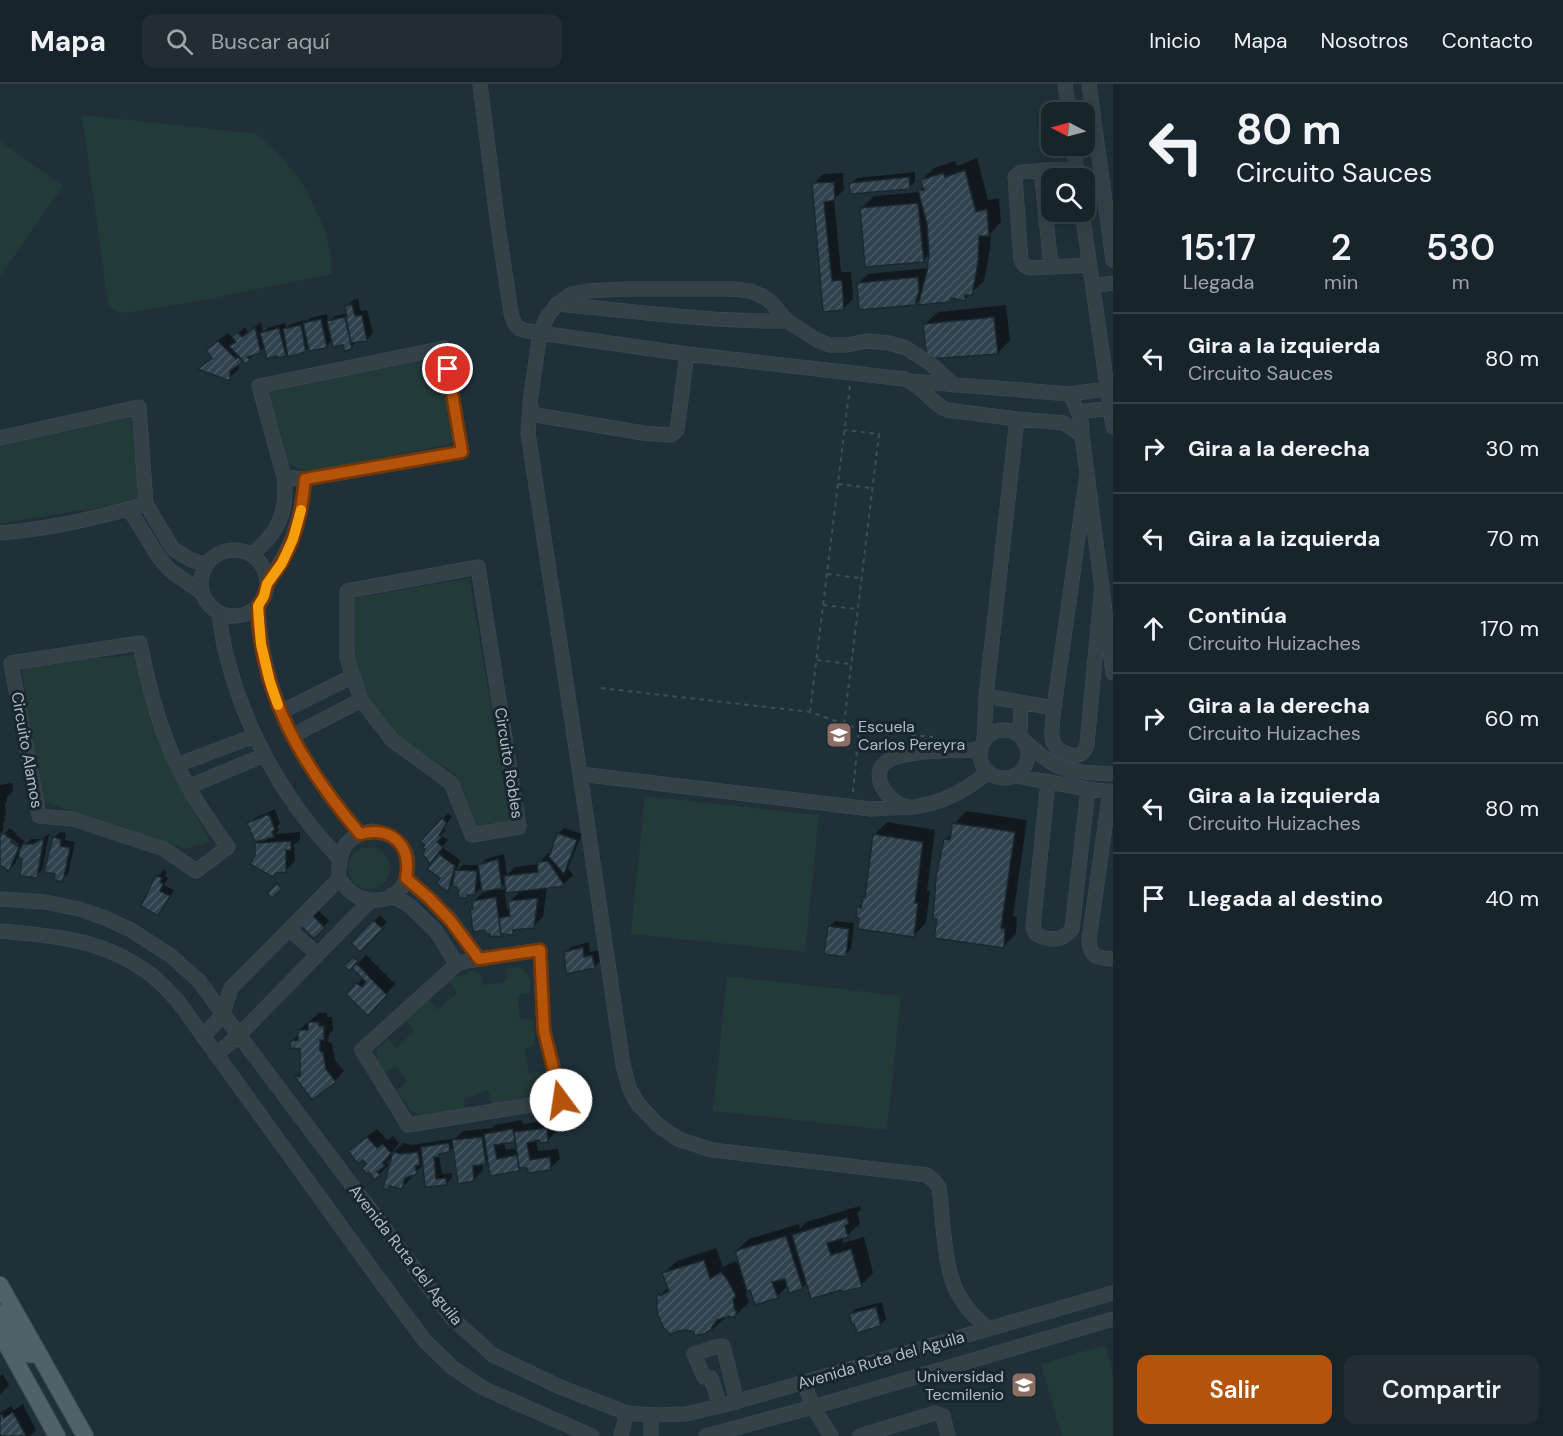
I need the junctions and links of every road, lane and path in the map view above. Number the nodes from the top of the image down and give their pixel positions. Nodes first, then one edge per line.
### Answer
1 (480, 84) edge
2 (1065, 84) edge
3 (1089, 84) edge
4 (1068, 102) edge
5 (1041, 170) edge
6 (1047, 222) edge
7 (1084, 222) edge
8 (1113, 260) edge
9 (1090, 265) junction
10 (1052, 267) junction
11 (1113, 283) edge
12 (1093, 286) junction
13 (557, 304) junction
14 (787, 321) junction
15 (540, 333) junction
16 (687, 354) junction
17 (852, 373) junction
18 (910, 381) junction
19 (954, 385) junction
20 (1110, 388) edge
21 (1070, 394) junction
22 (530, 406) junction
23 (1112, 409) edge
24 (1078, 412) junction
25 (1017, 419) junction
26 (1113, 426) edge
27 (845, 430) junction
28 (1082, 435) junction
29 (0, 438) edge
30 (1087, 474) junction
31 (284, 477) junction
32 (305, 479) junction
33 (838, 484) junction
34 (872, 488) junction
35 (146, 504) junction
36 (129, 509) junction
37 (276, 528) junction
38 (0, 533) edge
39 (293, 539) junction
40 (172, 549) junction
41 (252, 554) junction
42 (160, 559) junction
43 (206, 564) junction
44 (827, 574) junction
45 (861, 578) junction
46 (267, 584) junction
47 (1102, 585) junction
48 (201, 592) junction
49 (823, 605) junction
50 (258, 606) junction
51 (857, 609) junction
52 (219, 613) junction
53 (817, 660) junction
54 (851, 664) junction
55 (1113, 673) edge
56 (353, 676) junction
57 (601, 688) dead end
58 (986, 696) junction
59 (361, 700) junction
60 (1021, 703) junction
61 (1054, 708) junction
62 (281, 712) junction
63 (810, 712) junction
64 (844, 724) junction
65 (859, 729) junction
66 (254, 736) junction
67 (292, 736) junction
68 (939, 738) dead end
69 (1022, 739) junction
70 (982, 746) junction
71 (264, 755) junction
72 (177, 765) junction
73 (989, 772) junction
74 (580, 774) junction
75 (1113, 774) edge
76 (1015, 776) junction
77 (1048, 782) junction
78 (188, 787) junction
79 (1088, 789) junction
80 (1112, 791) edge
81 (852, 807) junction
82 (909, 807) junction
83 (360, 834) junction
84 (340, 859) junction
85 (406, 878) junction
86 (339, 879) junction
87 (392, 896) junction
88 (0, 899) edge
89 (370, 901) junction
90 (450, 920) junction
91 (290, 930) junction
92 (435, 930) junction
93 (0, 931) edge
94 (317, 954) junction
95 (171, 956) junction
96 (479, 959) junction
97 (1113, 959) edge
98 (457, 964) junction
99 (152, 975) junction
100 (222, 1014) junction
101 (239, 1035) junction
102 (203, 1036) junction
103 (216, 1055) junction
104 (0, 1285) edge
105 (1113, 1293) edge
106 (1080, 1303) junction
107 (0, 1313) edge
108 (1113, 1319) edge
109 (1087, 1326) junction
110 (989, 1329) junction
111 (0, 1333) edge
112 (39, 1355) junction
113 (804, 1383) junction
114 (737, 1402) junction
115 (720, 1406) junction
116 (813, 1407) junction
117 (627, 1413) junction
118 (651, 1415) junction
119 (731, 1433) edge
120 (57, 1436) edge
121 (85, 1436) edge
122 (592, 1436) edge
123 (621, 1436) edge
124 (651, 1436) edge
125 (706, 1436) edge
126 (831, 1436) edge
127 (860, 1436) edge
128 (948, 1436) edge

1 - 15 street
2 - 4 street
3 - 8 street
5 - 10 street
6 - 10 street
7 - 9 street
9 - 10 street
9 - 12 street
11 - 12 street
12 - 20 street
13 - 14 street
13 - 14 street
13 - 15 street
14 - 19 street
15 - 16 street
15 - 22 street
16 - 17 street
16 - 22 street
17 - 18 street
17 - 27 path
18 - 19 street
18 - 25 street
19 - 21 street
20 - 21 street
20 - 23 street
21 - 24 street
22 - 74 street
23 - 24 street
23 - 26 street
24 - 28 street
25 - 28 street
25 - 58 street
27 - 33 path
27 - 34 path
28 - 30 street
29 - 35 street
30 - 47 street
30 - 61 street
31 - 32 street
31 - 32 street
31 - 37 street
32 - 39 street
33 - 34 path
33 - 44 path
34 - 45 path
35 - 36 street
35 - 40 street
36 - 38 street
36 - 42 street
37 - 39 street
37 - 41 street
39 - 46 street
40 - 42 street
40 - 43 street
41 - 43 street
41 - 46 street
42 - 48 street
43 - 48 street
44 - 45 path
44 - 49 path
45 - 51 path
46 - 50 street
47 - 55 street
47 - 61 street
48 - 52 street
49 - 51 path
49 - 53 path
50 - 52 street
50 - 62 street
51 - 54 path
52 - 66 street
53 - 54 path
53 - 63 path
54 - 64 path
56 - 59 street, Circuito Robles
56 - 59 street, Circuito Robles
56 - 62 street
57 - 63 path
58 - 60 street
58 - 70 street
59 - 67 street
60 - 61 street
60 - 69 street
62 - 67 street
63 - 64 path
64 - 65 path
65 - 68 path
65 - 81 path
66 - 71 street
66 - 72 street
67 - 83 street
69 - 70 street
69 - 75 street
69 - 76 street
70 - 73 street
70 - 82 street
71 - 78 street
71 - 84 street
72 - 78 street, Circuito Alamos
72 - 78 street, Circuito Alamos
73 - 76 street
73 - 82 street
74 - 81 street
74 - 110 street
76 - 77 street
77 - 79 street
77 - 79 street
79 - 80 street
80 - 97 street
81 - 82 street
83 - 84 street
83 - 85 street
84 - 86 street
85 - 87 street
85 - 90 street
86 - 89 street
86 - 91 street
87 - 89 street
87 - 92 street
88 - 95 street, Avenida Ruta del Aguila
89 - 94 street
90 - 92 street
90 - 96 street
91 - 94 street
91 - 100 street
92 - 98 street
93 - 99 street, Avenida Ruta del Aguila
94 - 101 street
95 - 99 street
95 - 100 street, Avenida Ruta del Aguila
96 - 98 street
96 - 98 street
99 - 102 street, Avenida Ruta del Aguila
100 - 101 street, Avenida Ruta del Aguila
100 - 102 street
101 - 103 street
101 - 117 street, Avenida Ruta del Aguila
102 - 103 street, Avenida Ruta del Aguila
103 - 122 street, Avenida Ruta del Aguila
104 - 112 main road
105 - 106 street, Avenida Ruta del Aguila
106 - 109 street
106 - 110 street, Avenida Ruta del Aguila
107 - 112 main road
108 - 109 street, Avenida Ruta del Aguila
109 - 116 street, Avenida Ruta del Aguila
110 - 113 street, Avenida Ruta del Aguila
111 - 120 main road
112 - 121 main road
113 - 114 street, Avenida Ruta del Aguila
113 - 116 street
114 - 115 street, Avenida Ruta del Aguila
114 - 115 street
115 - 118 street, Avenida Ruta del Aguila
116 - 119 street, Avenida Ruta del Aguila
116 - 126 street
117 - 118 street, Avenida Ruta del Aguila
117 - 123 street
118 - 124 street
119 - 125 street, Avenida Ruta del Aguila
127 - 128 street

